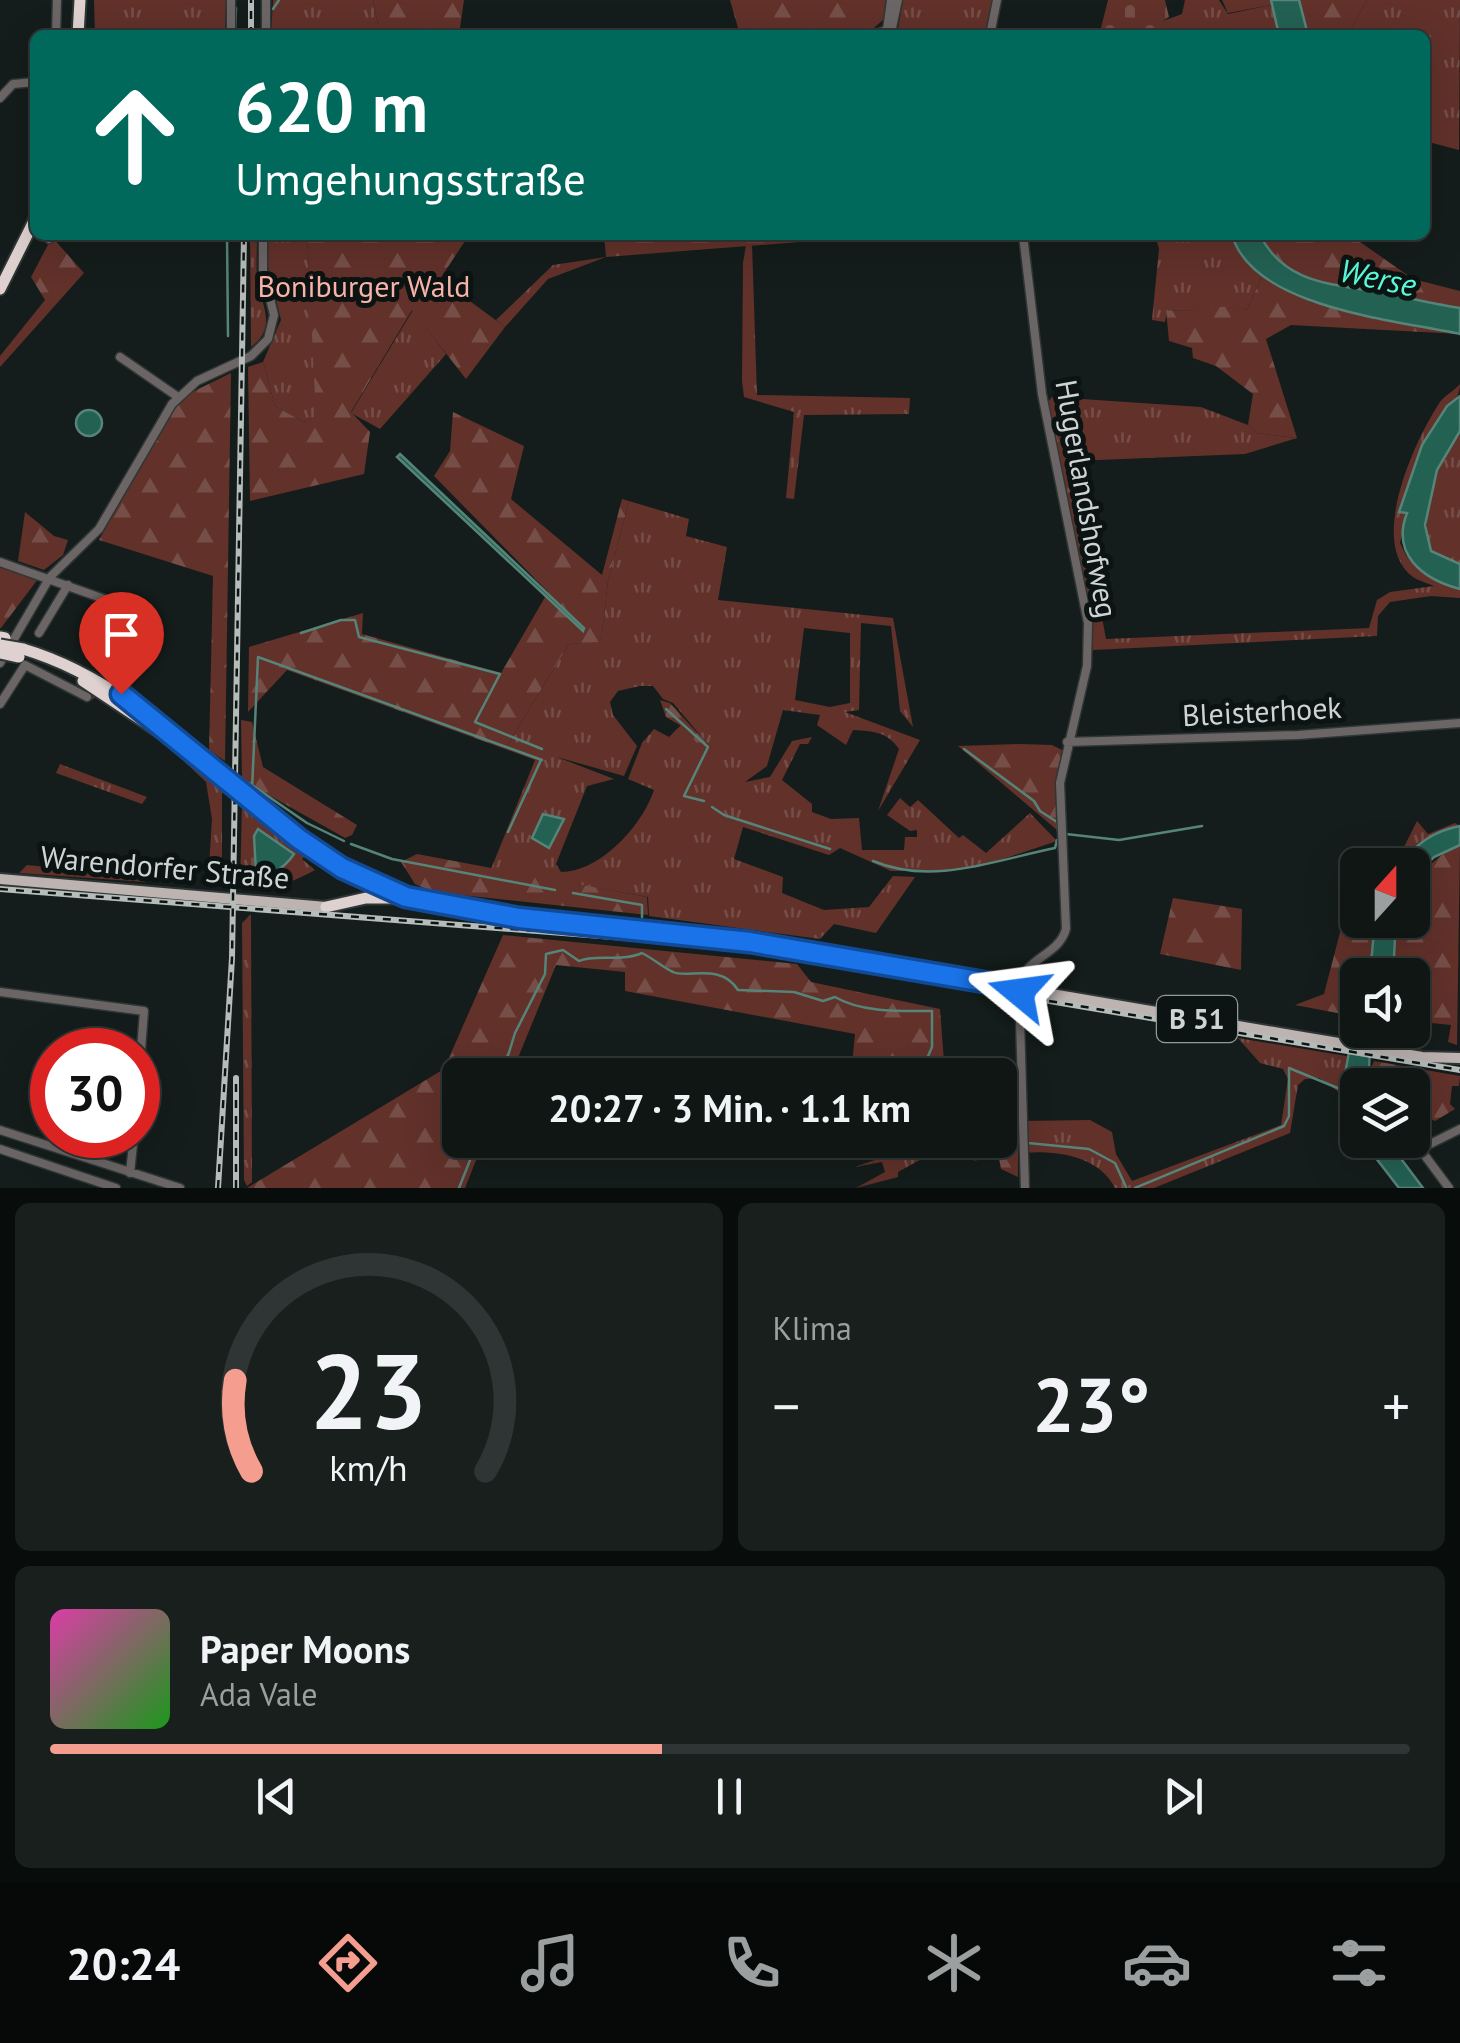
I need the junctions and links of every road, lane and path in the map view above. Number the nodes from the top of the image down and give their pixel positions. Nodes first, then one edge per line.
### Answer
1 (57, 0) edge
2 (80, 0) edge
3 (232, 0) edge
4 (266, 0) edge
5 (895, 0) edge
6 (997, 0) edge
7 (56, 30) edge
8 (78, 30) edge
9 (231, 30) edge
10 (266, 30) edge
11 (887, 30) edge
12 (991, 30) edge
13 (30, 82) edge
14 (0, 98) edge
15 (30, 229) edge
16 (263, 240) edge
17 (1024, 240) edge
18 (0, 289) edge
19 (120, 358) dead end
20 (178, 397) junction
21 (0, 562) edge
22 (50, 578) junction
23 (68, 585) junction
24 (151, 624) dead end
25 (40, 633) dead end
26 (1, 641) edge
27 (22, 650) junction
28 (0, 652) edge
29 (0, 662) edge
30 (87, 697) dead end
31 (0, 704) edge
32 (1460, 724) edge
33 (1067, 742) junction
34 (180, 744) junction
35 (0, 879) edge
36 (406, 897) junction
37 (326, 907) joint
38 (538, 920) joint
39 (1019, 988) junction
40 (0, 992) edge
41 (143, 1028) edge
42 (1460, 1058) edge
43 (1460, 1129) edge
44 (0, 1130) edge
45 (0, 1150) edge
46 (132, 1158) edge
47 (130, 1172) junction
48 (116, 1188) edge
49 (180, 1188) edge
50 (1025, 1188) edge
51 (1449, 1188) edge

1 - 7 street
2 - 8 highway
3 - 9 street
4 - 10 street
5 - 11 street
6 - 12 street
13 - 14 street
15 - 18 highway
16 - 20 street
17 - 33 street, Hugerlandshofweg
19 - 20 street
20 - 22 street
21 - 22 street
22 - 23 street
22 - 29 street
23 - 24 street
23 - 25 street
26 - 27 highway, bridge
27 - 28 highway, B 51, bridge
27 - 34 highway, B 51
27 - 34 highway, B 51
30 - 31 street
32 - 33 street, Bleisterhoek
33 - 39 street, Hugerlandshofweg
34 - 36 highway, B 51
35 - 37 main road, Warendorfer Straße
36 - 37 highway
36 - 38 highway, B 51
38 - 39 main road, B 51
39 - 42 main road, B 51
39 - 50 street
40 - 41 street
43 - 51 street
44 - 47 street
45 - 48 street
46 - 47 street
47 - 49 street

